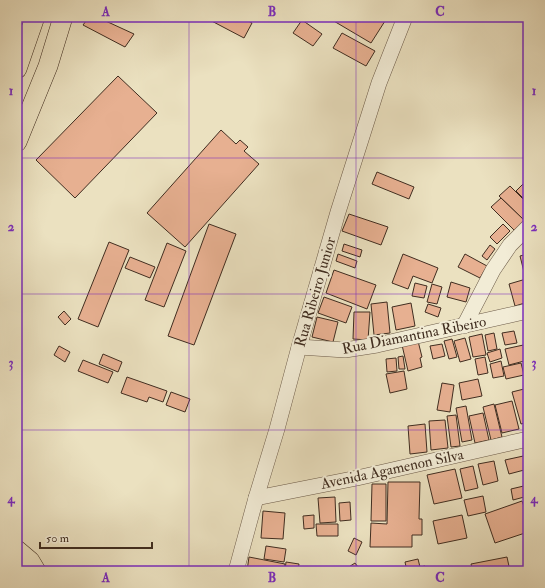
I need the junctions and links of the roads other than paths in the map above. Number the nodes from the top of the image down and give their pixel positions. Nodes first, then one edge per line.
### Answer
1 (35, 17) edge
2 (63, 17) edge
3 (405, 17) edge
4 (17, 69) edge
5 (17, 142) edge
6 (528, 227) edge
7 (528, 311) edge
8 (464, 326) junction
9 (299, 347) junction
10 (528, 439) edge
11 (256, 498) junction
12 (17, 550) edge
13 (36, 571) edge
14 (236, 571) edge

1 - 4 main road
2 - 5 main road
3 - 9 street, Rua Ribeiro Junior
6 - 8 street
7 - 8 street, Rua Diamantina Ribeiro
8 - 9 street, Rua Diamantina Ribeiro
9 - 11 street, Rua Ribeiro Junior
10 - 11 street, Avenida Agamenon Silva
11 - 14 street, Rua Ribeiro Junior
12 - 13 main road

